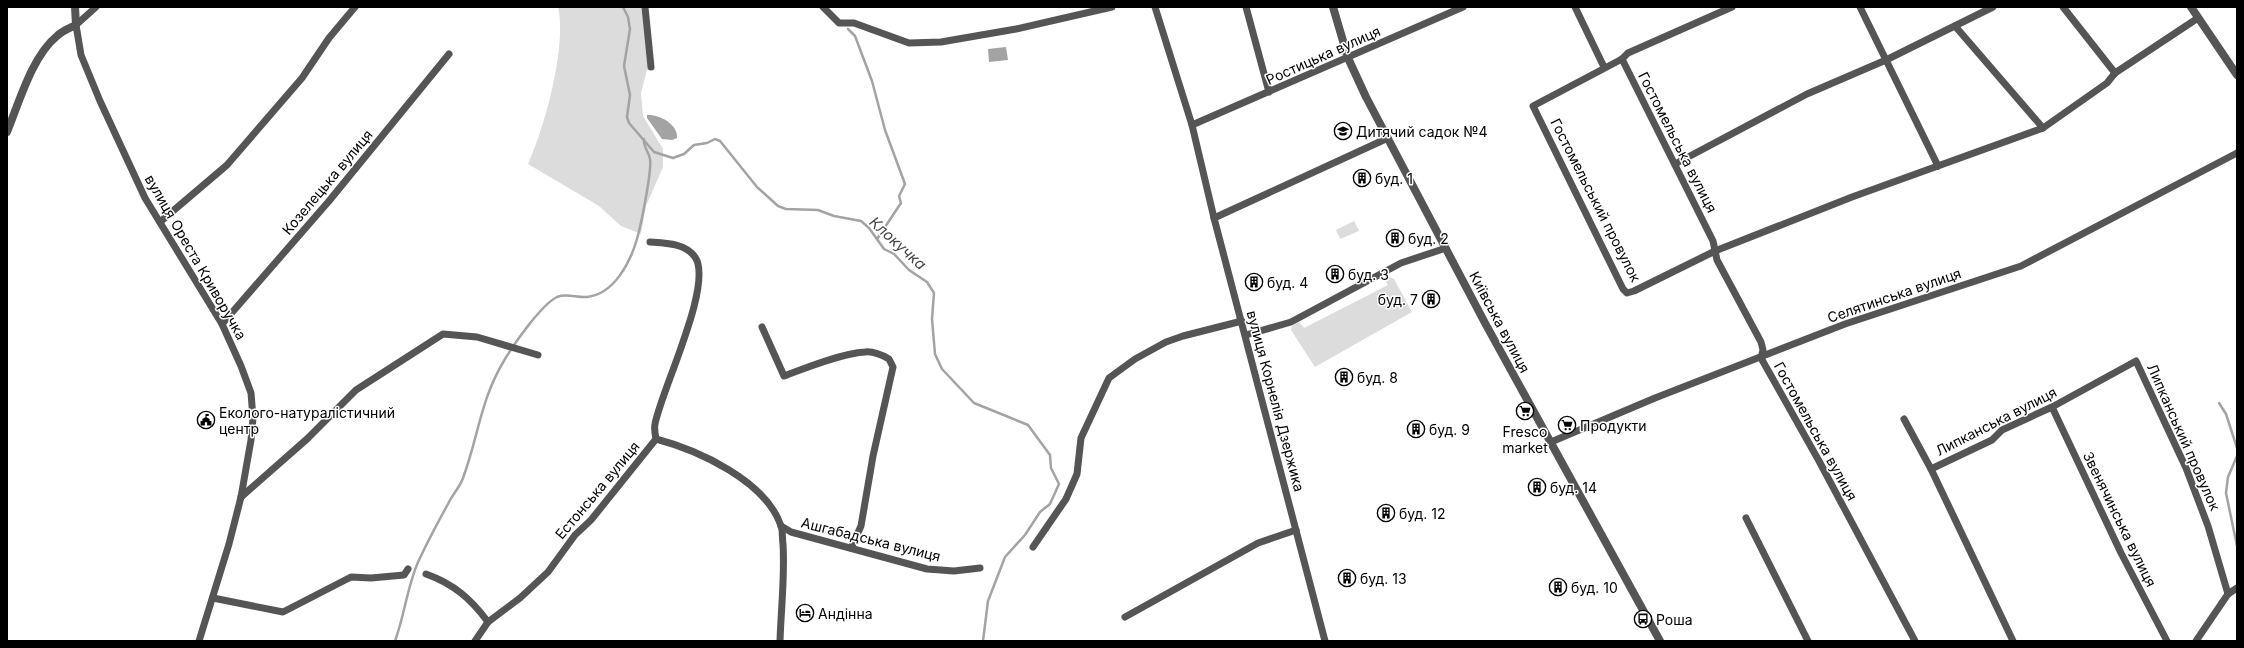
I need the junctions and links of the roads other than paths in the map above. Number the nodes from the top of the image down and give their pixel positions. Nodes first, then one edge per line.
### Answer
1 (75, 7) edge
2 (96, 7) edge
3 (355, 7) edge
4 (645, 7) edge
5 (823, 7) edge
6 (1112, 7) edge
7 (1155, 7) edge
8 (1246, 7) edge
9 (1333, 7) edge
10 (1463, 7) edge
11 (1575, 7) edge
12 (1732, 7) edge
13 (1860, 7) edge
14 (1993, 7) edge
15 (2064, 7) edge
16 (2191, 7) edge
17 (2198, 18) junction
18 (76, 25) junction
19 (1955, 26) junction
20 (449, 54) dead end
21 (1348, 58) junction
22 (1622, 59) junction
23 (1886, 60) junction
24 (651, 67) dead end
25 (1604, 67) junction
26 (2115, 73) junction
27 (2237, 75) edge
28 (1269, 92) junction
29 (1192, 125) junction
30 (2043, 128) junction
31 (7, 132) edge
32 (1388, 138) junction
33 (2237, 153) edge
34 (1675, 164) junction
35 (1938, 166) junction
36 (1214, 218) junction
37 (160, 222) junction
38 (650, 242) dead end
39 (1446, 248) junction
40 (1716, 251) junction
41 (1242, 321) junction
42 (222, 324) junction
43 (762, 327) dead end
44 (1246, 335) junction
45 (538, 355) dead end
46 (1761, 358) junction
47 (2136, 361) joint
48 (2052, 407) junction
49 (1904, 419) dead end
50 (656, 439) junction
51 (1551, 442) junction
52 (1931, 469) junction
53 (240, 497) junction
54 (1746, 518) dead end
55 (781, 526) junction
56 (1296, 530) junction
57 (1033, 547) dead end
58 (851, 548) junction
59 (980, 568) dead end
60 (408, 569) dead end
61 (426, 574) dead end
62 (2237, 588) edge
63 (2228, 594) junction
64 (213, 598) junction
65 (1125, 617) dead end
66 (488, 622) junction
67 (199, 641) edge
68 (475, 641) edge
69 (780, 641) edge
70 (1325, 641) edge
71 (1660, 641) edge
72 (1808, 641) edge
73 (1915, 641) edge
74 (2013, 641) edge
75 (2167, 641) edge
76 (2196, 641) edge

1 - 18 street, вулиця Ореста Криворучка
2 - 18 street
3 - 37 street
4 - 24 street
5 - 6 street
7 - 29 street, вулиця Корнелія Дзержика
8 - 28 street
9 - 21 street, Київська вулиця
10 - 21 street, Ростицька вулиця
11 - 25 street
12 - 22 street, Гостомельський провулок
13 - 23 street
14 - 19 street
15 - 26 street
16 - 17 street
17 - 26 street, Гостомельський провулок
17 - 27 street
18 - 31 street
18 - 37 street, вулиця Ореста Криворучка
19 - 23 street
19 - 30 street
20 - 42 street, Козелецька вулиця
21 - 28 street, Ростицька вулиця
21 - 32 street, Київська вулиця
22 - 25 street, Гостомельський провулок
22 - 34 street, Гостомельська вулиця
23 - 34 street
23 - 35 street
25 - 40 street, Гостомельський провулок
26 - 30 street, Гостомельський провулок
28 - 29 street, Ростицька вулиця
29 - 36 street, вулиця Корнелія Дзержика
30 - 35 street, Гостомельський провулок
32 - 36 street
32 - 39 street, Київська вулиця
33 - 46 street, Селятинська вулиця
34 - 40 street, Гостомельська вулиця
35 - 40 street, Гостомельський провулок
36 - 41 street, вулиця Корнелія Дзержика
37 - 42 street, вулиця Ореста Криворучка
38 - 50 street, Естонська вулиця
39 - 44 street
39 - 51 street, Київська вулиця
40 - 46 street, Гостомельська вулиця
41 - 44 street, вулиця Корнелія Дзержика
41 - 57 street
42 - 53 street, вулиця Ореста Криворучка
43 - 58 street
44 - 56 street, вулиця Корнелія Дзержика
45 - 53 street
46 - 51 street, Селятинська вулиця
46 - 73 street, Гостомельська вулиця
47 - 48 street, Липканська вулиця
47 - 63 street, Липканський провулок
48 - 52 street, Липканська вулиця
48 - 75 street, Звенячинська вулиця
49 - 52 street
50 - 55 street
50 - 66 street, Естонська вулиця
51 - 71 street, Київська вулиця
52 - 74 street, Липканська вулиця
53 - 64 street, вулиця Ореста Криворучка
54 - 72 street
55 - 58 street, Ашгабадська вулиця
55 - 69 street
56 - 65 street
56 - 70 street, вулиця Корнелія Дзержика
58 - 59 street, Ашгабадська вулиця
60 - 64 street
61 - 66 street
62 - 63 street
63 - 76 street
64 - 67 street, вулиця Ореста Криворучка
66 - 68 street, Естонська вулиця

